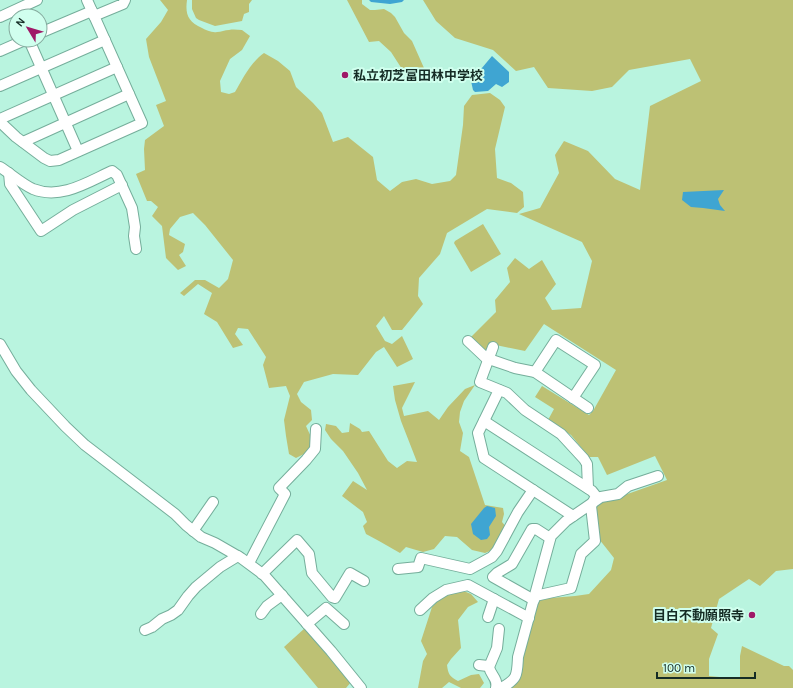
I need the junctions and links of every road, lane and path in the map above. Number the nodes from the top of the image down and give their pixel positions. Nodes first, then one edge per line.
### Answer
1 (37, 0) edge
2 (87, 0) edge
3 (124, 0) edge
4 (25, 8) edge
5 (93, 14) junction
6 (48, 31) edge
7 (105, 40) junction
8 (32, 48) edge
9 (117, 67) junction
10 (41, 68) junction
11 (0, 86) edge
12 (129, 94) junction
13 (53, 95) junction
14 (0, 120) edge
15 (66, 123) junction
16 (23, 142) junction
17 (78, 151) junction
18 (0, 167) edge
19 (9, 173) junction
20 (122, 185) junction
21 (136, 249) dead end
22 (468, 341) dead end
23 (0, 344) edge
24 (494, 347) dead end
25 (489, 359) junction
26 (535, 372) junction
27 (499, 390) junction
28 (573, 398) junction
29 (588, 408) dead end
30 (484, 421) junction
31 (316, 429) dead end
32 (658, 476) dead end
33 (588, 488) junction
34 (533, 490) junction
35 (593, 501) junction
36 (213, 502) dead end
37 (573, 516) junction
38 (193, 531) junction
39 (550, 538) junction
40 (238, 556) junction
41 (249, 563) junction
42 (398, 570) dead end
43 (262, 574) junction
44 (364, 581) dead end
45 (282, 595) junction
46 (534, 598) junction
47 (494, 599) junction
48 (420, 610) dead end
49 (261, 614) dead end
50 (488, 617) dead end
51 (529, 618) junction
52 (307, 624) junction
53 (344, 624) dead end
54 (499, 629) dead end
55 (145, 630) dead end
56 (361, 688) edge
57 (496, 688) edge
58 (501, 688) edge

1 - 4 street
2 - 5 street
3 - 5 street
5 - 6 street
5 - 7 street
7 - 9 street
7 - 10 street
8 - 10 street
9 - 12 street
9 - 13 street
10 - 11 street
10 - 13 street
12 - 15 street
12 - 17 street
13 - 14 street
13 - 15 street
14 - 16 street
15 - 16 street
15 - 17 street
16 - 17 street
18 - 19 street
19 - 20 street
19 - 20 street
20 - 21 street
22 - 25 street
23 - 38 street
24 - 25 street
25 - 26 street
25 - 27 street
26 - 28 street
26 - 28 street
27 - 30 street
27 - 33 street
28 - 29 street
30 - 33 street
30 - 34 street
31 - 41 street
32 - 35 street
33 - 35 street
34 - 37 street
34 - 42 street
35 - 37 street
35 - 46 street
36 - 38 street
37 - 39 street
38 - 40 street
39 - 46 street
39 - 46 street
40 - 41 street
40 - 55 street
41 - 43 street
43 - 44 street
43 - 45 street
45 - 49 street
45 - 52 street
46 - 51 street
47 - 48 street
47 - 50 street
47 - 51 street
51 - 58 street
52 - 53 street
52 - 56 street
54 - 57 street

